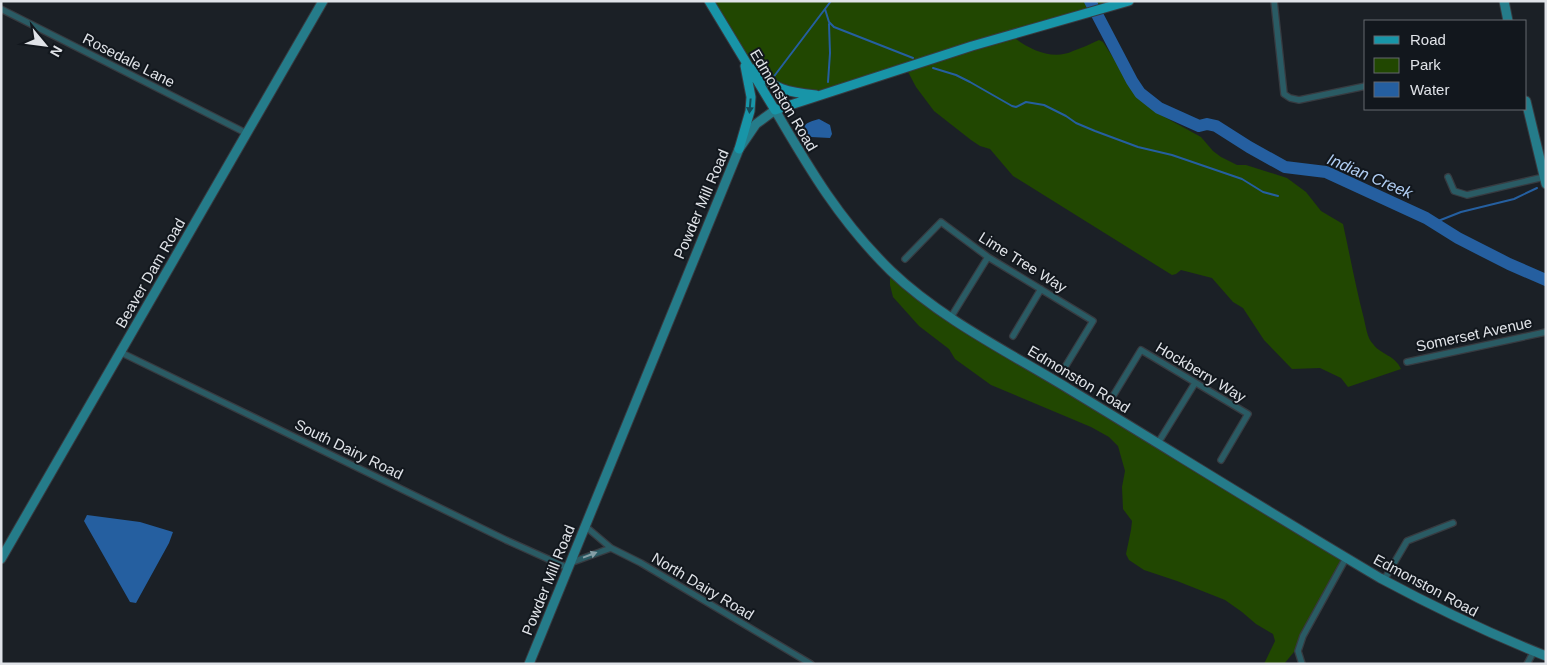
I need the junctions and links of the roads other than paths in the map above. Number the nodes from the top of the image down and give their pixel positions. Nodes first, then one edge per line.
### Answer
1 (323, 1) edge
2 (709, 1) edge
3 (1129, 1) edge
4 (1274, 1) edge
5 (1504, 1) edge
6 (1, 9) edge
7 (1508, 20) edge
8 (744, 61) junction
9 (1364, 86) edge
10 (818, 95) junction
11 (1527, 105) edge
12 (775, 110) junction
13 (246, 133) junction
14 (739, 149) junction
15 (1448, 177) dead end
16 (1545, 181) edge
17 (988, 257) junction
18 (905, 259) dead end
19 (1041, 289) junction
20 (951, 317) junction
21 (1546, 332) edge
22 (1013, 336) dead end
23 (120, 352) junction
24 (1407, 362) dead end
25 (1065, 367) dead end
26 (1195, 383) junction
27 (1113, 396) dead end
28 (1158, 443) junction
29 (1221, 460) dead end
30 (1453, 523) dead end
31 (584, 526) junction
32 (611, 548) junction
33 (1346, 558) junction
34 (1, 559) edge
35 (569, 565) junction
36 (1384, 580) junction
37 (1534, 651) junction
38 (1546, 656) edge
39 (528, 664) edge
40 (811, 664) edge
41 (1302, 664) edge
42 (1528, 664) edge

1 - 13 main road, Beaver Dam Road
2 - 8 main road, Edmonston Road
3 - 10 main road, Powder Mill Road
4 - 9 street
5 - 7 main road
6 - 13 street, Rosedale Lane
8 - 10 main road
8 - 12 main road, Edmonston Road
8 -> 14 main road
10 - 12 main road, Powder Mill Road
11 - 16 main road
12 - 14 main road, Powder Mill Road
12 - 20 main road, Edmonston Road
13 - 23 main road, Beaver Dam Road
14 - 31 main road, Powder Mill Road
15 - 16 street
17 - 18 street, Lime Tree Way
17 - 19 street, Lime Tree Way
17 - 20 street
19 - 22 street
19 - 25 street, Lime Tree Way
20 - 28 main road, Edmonston Road
21 - 24 street, Somerset Avenue
23 - 34 main road, Beaver Dam Road
23 - 35 street, South Dairy Road
26 - 27 street, Hockberry Way
26 - 28 street
26 - 29 street, Hockberry Way
28 - 33 main road, Edmonston Road
30 - 36 street
31 - 32 street, North Dairy Road
31 - 35 main road, Powder Mill Road
35 -> 32 street
32 - 40 street, North Dairy Road
33 - 36 main road, Edmonston Road
33 - 41 street
35 - 39 main road, Powder Mill Road
36 - 37 main road, Edmonston Road
37 - 38 main road, Edmonston Road
37 - 42 street

